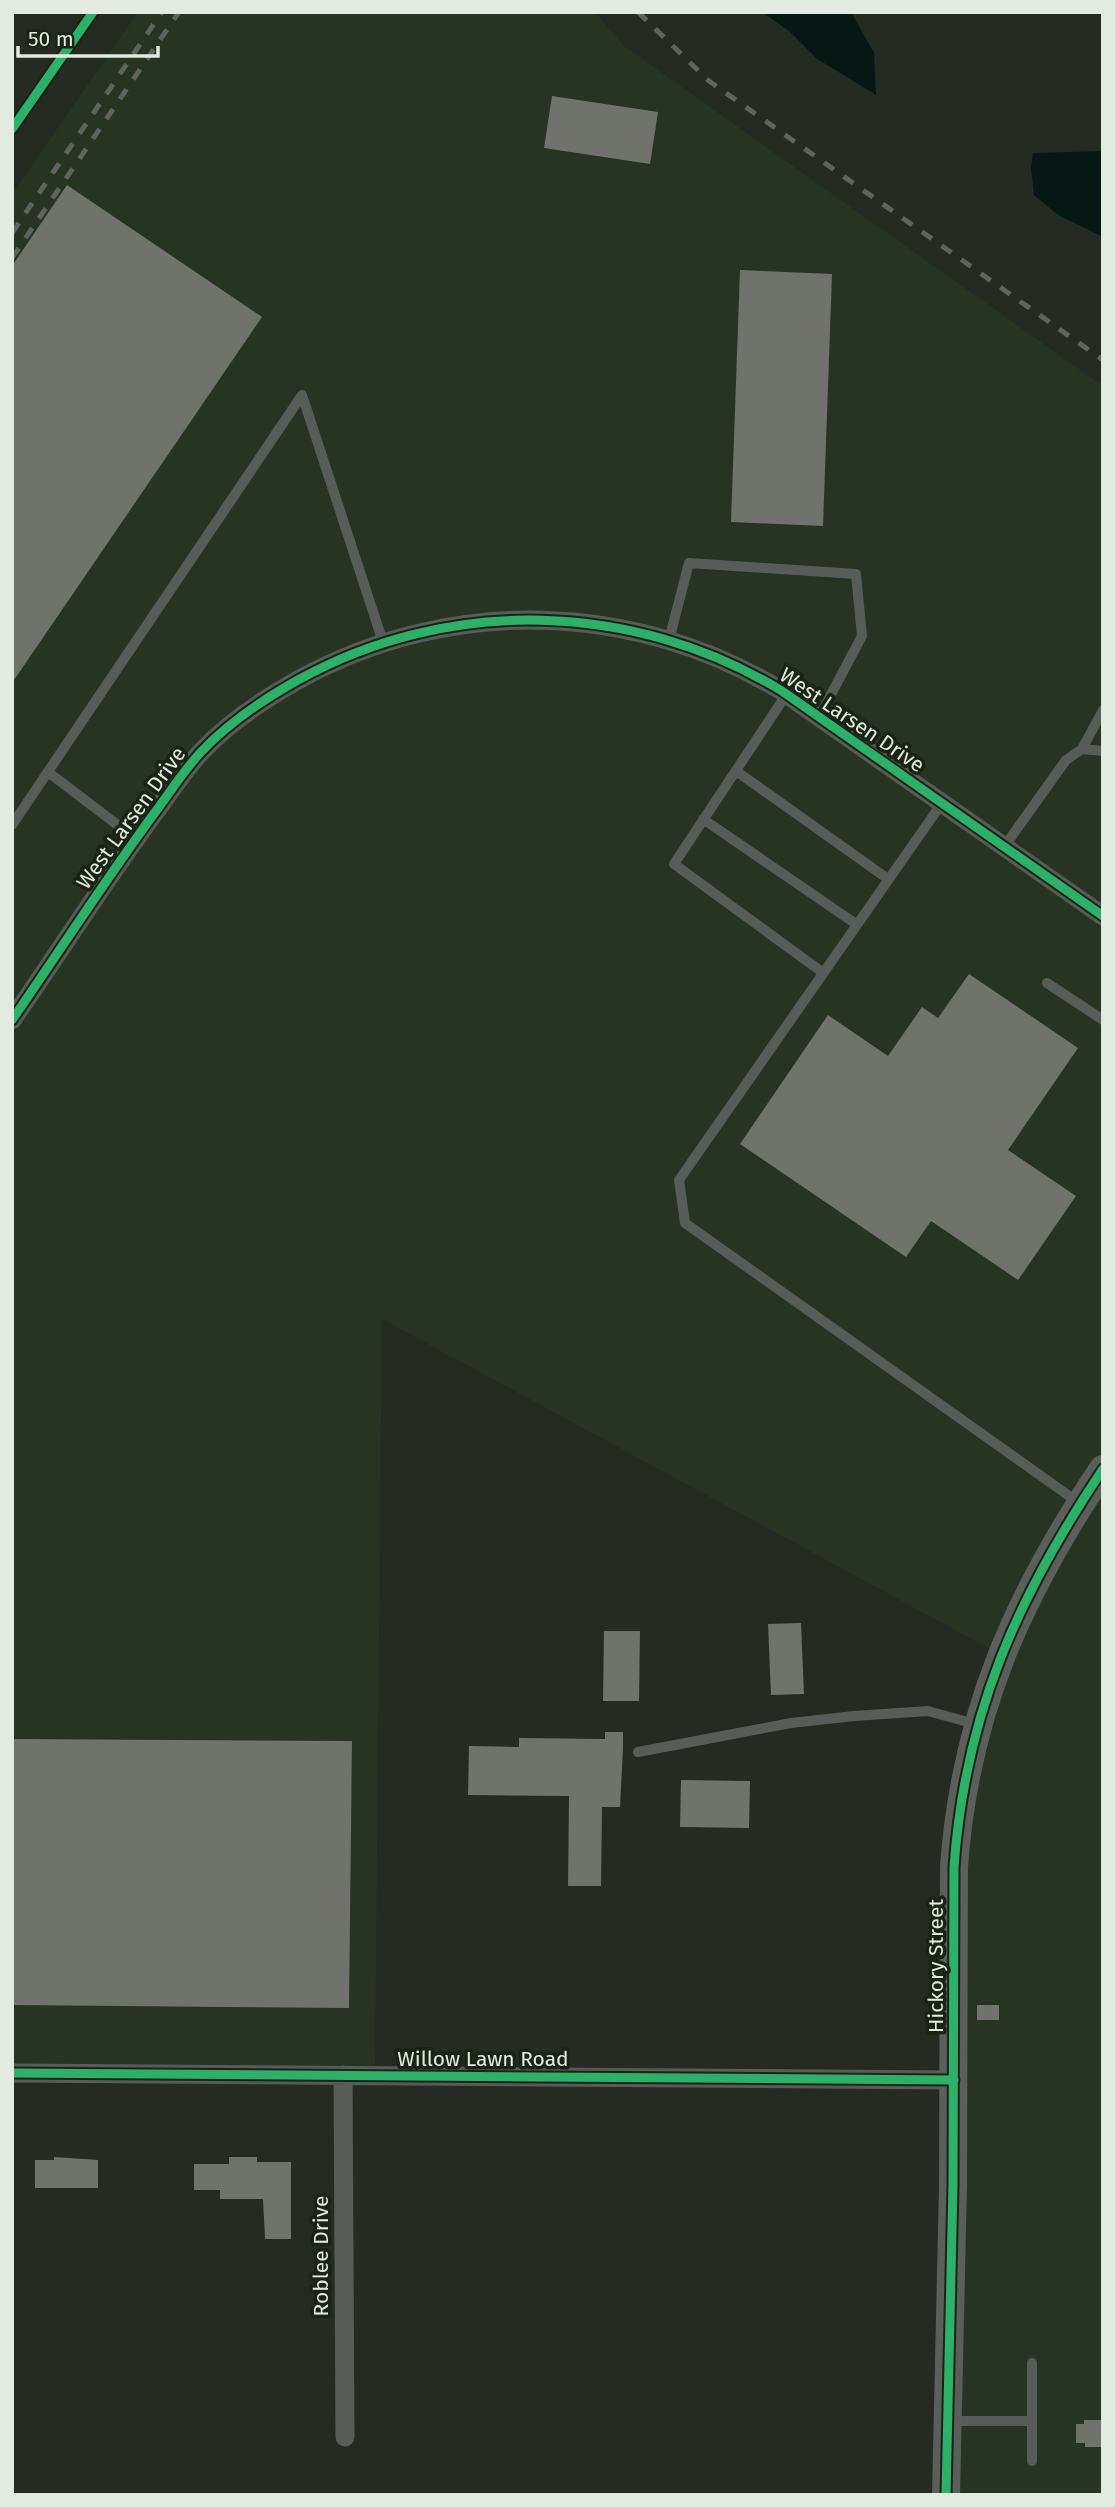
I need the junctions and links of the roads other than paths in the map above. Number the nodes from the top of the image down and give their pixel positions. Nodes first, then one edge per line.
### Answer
1 (669, 640) junction
2 (383, 642) junction
3 (786, 695) junction
4 (1103, 710) edge
5 (818, 717) junction
6 (1082, 748) junction
7 (1103, 751) edge
8 (736, 771) junction
9 (48, 772) junction
10 (942, 803) junction
11 (704, 819) junction
12 (12, 825) edge
13 (136, 839) junction
14 (1004, 847) junction
15 (888, 878) junction
16 (1103, 916) edge
17 (856, 924) junction
18 (822, 972) junction
19 (1047, 983) dead end
20 (12, 1020) edge
21 (1103, 1020) edge
22 (1103, 1469) edge
23 (1080, 1504) junction
24 (978, 1725) junction
25 (638, 1752) dead end
26 (12, 2073) edge
27 (343, 2075) junction
28 (954, 2080) junction
29 (1032, 2363) dead end
30 (948, 2421) junction
31 (1032, 2421) junction
32 (345, 2437) dead end
33 (1032, 2461) dead end
34 (946, 2495) edge

1 - 2 street, West Larsen Drive
1 - 3 street, West Larsen Drive
1 - 5 lane
2 - 9 lane
2 - 13 street, West Larsen Drive
3 - 5 street, West Larsen Drive
3 - 8 lane
4 - 6 lane
5 - 10 street, West Larsen Drive
6 - 7 lane
6 - 14 lane
8 - 11 lane
8 - 15 lane
9 - 12 lane
9 - 13 lane
10 - 14 street, West Larsen Drive
10 - 15 lane
11 - 17 lane
11 - 18 lane
13 - 20 street, West Larsen Drive
14 - 16 street, West Larsen Drive
15 - 17 lane
17 - 18 lane
18 - 23 lane
19 - 21 lane
22 - 23 street, Hickory Street
23 - 24 street, Hickory Street
24 - 25 lane
24 - 28 street, Hickory Street
26 - 27 street, Willow Lawn Road
27 - 28 street, Willow Lawn Road
27 - 32 street, Roblee Drive
28 - 30 street, Hickory Street
29 - 31 lane
30 - 31 lane
30 - 34 street, Hickory Street
31 - 33 lane

